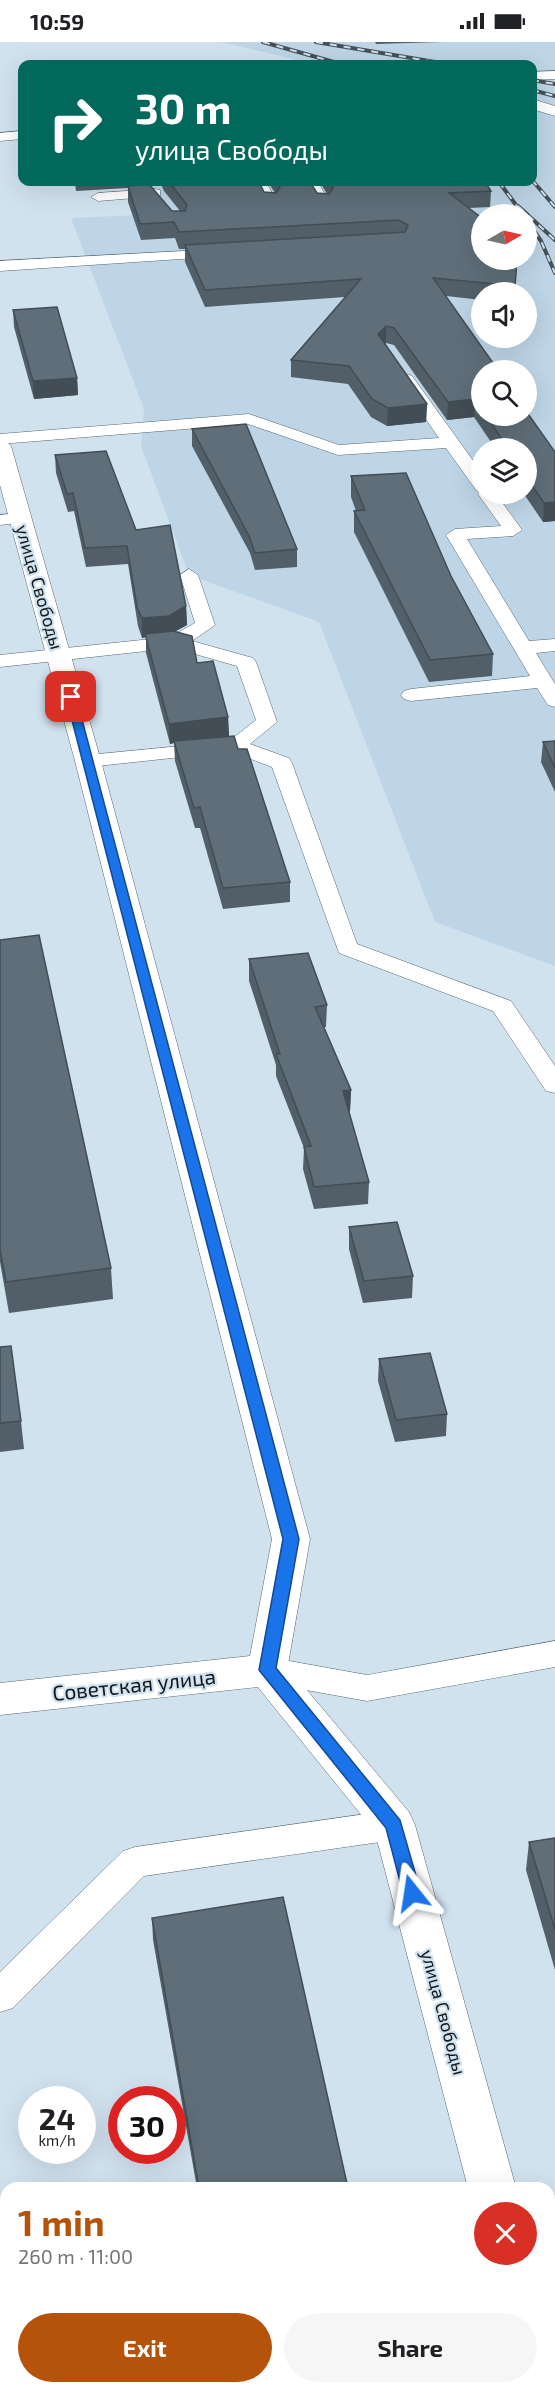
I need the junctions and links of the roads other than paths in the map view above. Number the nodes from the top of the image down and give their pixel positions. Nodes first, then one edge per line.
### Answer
1 (555, 75) edge
2 (537, 76) edge
3 (537, 106) edge
4 (555, 111) edge
5 (18, 135) edge
6 (0, 137) edge
7 (261, 186) edge
8 (313, 186) edge
9 (153, 187) edge
10 (98, 197) dead end
11 (271, 204) edge
12 (324, 205) edge
13 (167, 208) edge
14 (235, 252) edge
15 (0, 266) edge
16 (400, 369) edge
17 (0, 439) edge
18 (451, 442) junction
19 (0, 446) edge
20 (471, 470) edge
21 (494, 504) edge
22 (10, 519) edge
23 (189, 575) dead end
24 (175, 642) junction
25 (555, 645) edge
26 (523, 648) junction
27 (59, 655) junction
28 (0, 661) edge
29 (543, 681) junction
30 (411, 695) dead end
31 (555, 701) edge
32 (234, 746) junction
33 (88, 761) junction
34 (555, 1085) edge
35 (555, 1654) edge
36 (267, 1670) junction
37 (0, 1699) edge
38 (394, 1825) junction
39 (0, 1996) edge
40 (490, 2182) edge

1 - 2 lane
3 - 4 street
5 - 6 lane
7 - 11 lane
8 - 12 lane
9 - 10 lane
9 - 13 lane
14 - 15 lane
16 - 18 lane
17 - 18 lane
18 - 20 lane
19 - 22 street, улица Свободы
21 - 26 lane
22 - 27 street, улица Свободы
23 - 24 lane
24 - 27 lane
24 - 32 lane
25 - 26 lane
26 - 29 lane
27 - 28 lane
27 - 33 street, улица Свободы
29 - 30 lane
29 - 31 lane
32 - 33 lane
32 - 34 lane
33 - 36 street, улица Свободы
35 - 36 lane
36 - 37 street, Советская улица
36 - 38 street, улица Свободы
38 - 39 lane
38 - 40 street, улица Свободы

